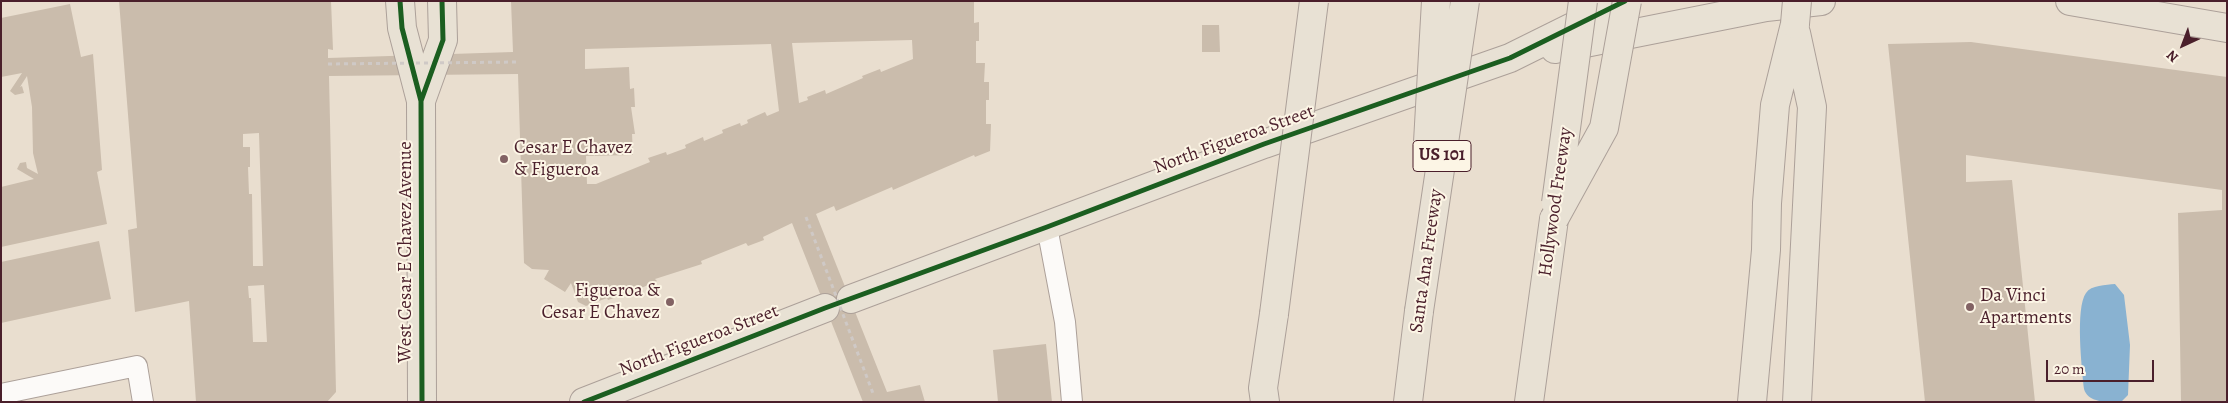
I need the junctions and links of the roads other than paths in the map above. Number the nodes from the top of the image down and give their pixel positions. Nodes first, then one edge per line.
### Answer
1 (400, 1) edge
2 (442, 1) edge
3 (1314, 1) edge
4 (1436, 1) edge
5 (1465, 1) edge
6 (1574, 1) edge
7 (1583, 1) edge
8 (1626, 1) edge
9 (1821, 1) edge
10 (2070, 1) edge
11 (1796, 13) edge
12 (2227, 28) edge
13 (1510, 58) junction
14 (421, 101) junction
15 (1554, 220) junction
16 (1047, 227) junction
17 (850, 300) dead end
18 (825, 308) dead end
19 (1419, 311) junction
20 (1, 394) edge
21 (1261, 397) edge
22 (143, 402) edge
23 (422, 402) edge
24 (584, 402) edge
25 (1072, 402) edge
26 (1408, 402) edge
27 (1529, 402) edge
28 (1752, 402) edge
29 (1797, 402) edge

1 - 14 main road, West Cesar E Chavez Avenue
2 - 14 main road, West Cesar E Chavez Avenue
3 - 21 main road, bridge
4 - 19 main road, bridge
5 - 19 main road, Santa Ana Freeway / US 101, bridge
6 - 13 main road
7 - 15 main road, Hollywood Freeway, bridge
8 - 13 main road, North Figueroa Street
8 - 15 main road, bridge
9 - 13 main road
10 - 12 main road
11 - 28 main road
11 - 29 main road
13 - 16 main road, North Figueroa Street
14 - 23 main road, West Cesar E Chavez Avenue
15 - 27 main road, Hollywood Freeway
16 - 17 main road, North Figueroa Street
16 - 25 lane
18 - 24 main road, North Figueroa Street
19 - 26 main road, Santa Ana Freeway / US 101
20 - 22 lane

